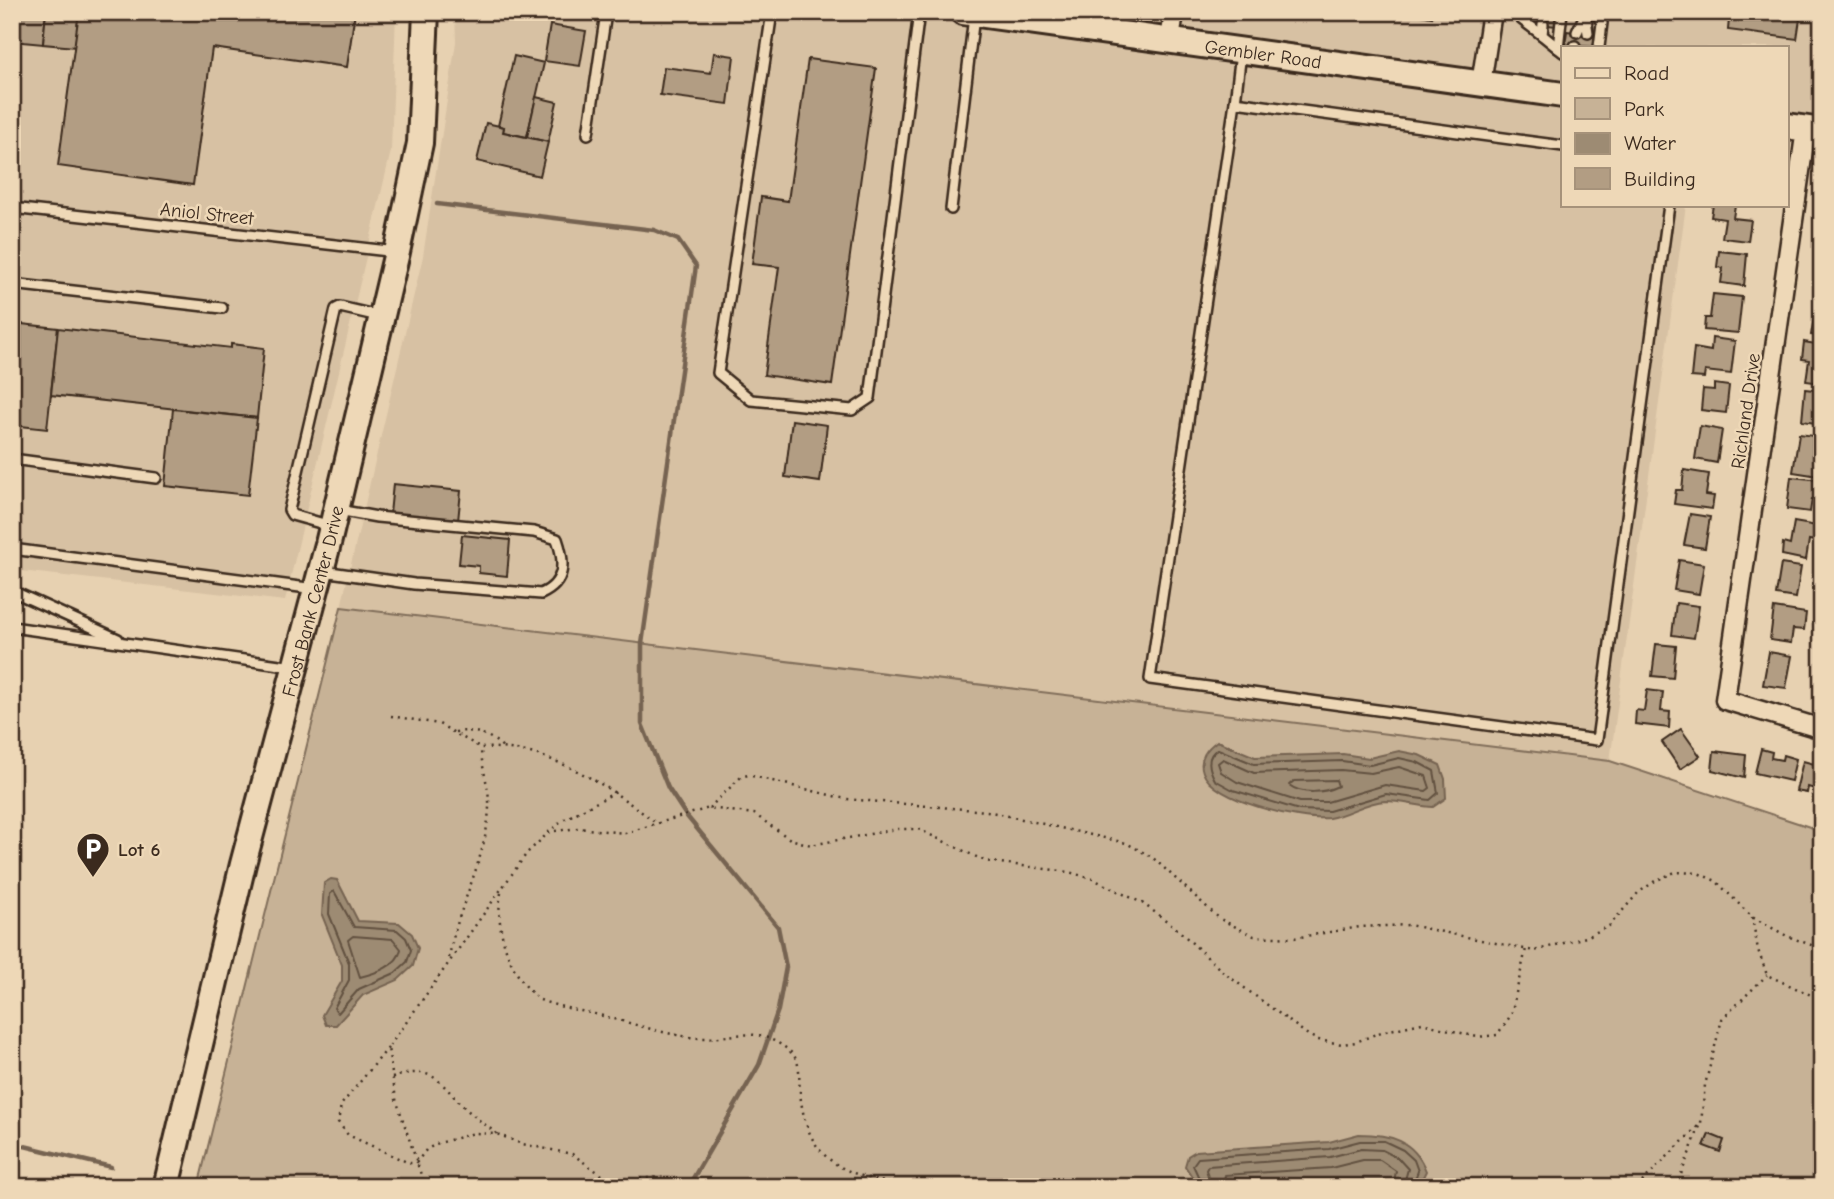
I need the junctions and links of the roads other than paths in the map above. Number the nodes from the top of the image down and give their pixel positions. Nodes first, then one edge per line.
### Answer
1 (426, 12) edge
2 (605, 12) edge
3 (772, 12) edge
4 (919, 12) edge
5 (1174, 12) edge
6 (1492, 12) edge
7 (1522, 12) edge
8 (1562, 12) edge
9 (1596, 12) edge
10 (969, 13) edge
11 (1009, 15) edge
12 (1585, 15) edge
13 (1038, 18) edge
14 (1543, 24) dead end
15 (1577, 32) dead end
16 (1588, 33) dead end
17 (1542, 35) junction
18 (1170, 41) junction
19 (1599, 46) edge
20 (1560, 50) edge
21 (1241, 51) junction
22 (1481, 84) junction
23 (1561, 95) edge
24 (1235, 102) junction
25 (1805, 129) edge
26 (588, 134) dead end
27 (1561, 146) edge
28 (1669, 206) edge
29 (12, 208) edge
30 (951, 209) dead end
31 (397, 252) junction
32 (12, 284) edge
33 (222, 308) dead end
34 (382, 317) junction
35 (12, 459) edge
36 (156, 478) dead end
37 (334, 518) junction
38 (12, 548) edge
39 (319, 580) junction
40 (12, 591) edge
41 (12, 627) edge
42 (129, 644) junction
43 (295, 667) junction
44 (1822, 729) edge
45 (166, 1187) edge

1 - 31 main road, Frost Bank Center Drive
2 - 26 lane
3 - 4 lane
5 - 18 street
6 - 22 street
7 - 17 lane
8 - 20 lane
9 - 19 lane
10 - 11 main road, Gembler Road
10 - 30 lane
11 - 13 main road, Gembler Road
12 - 15 lane
12 - 16 lane
13 - 18 main road, Gembler Road
14 - 17 lane
17 - 20 lane
18 - 21 main road, Gembler Road
21 - 22 main road, Gembler Road
21 - 24 lane
22 - 23 main road, Gembler Road
24 - 27 lane
24 - 28 lane
25 - 44 street, Richland Drive
29 - 31 lane, Aniol Street
31 - 34 main road, Frost Bank Center Drive
32 - 33 lane
34 - 37 main road, Frost Bank Center Drive
34 - 37 lane
35 - 36 lane
37 - 39 main road, Frost Bank Center Drive
37 - 39 lane
38 - 39 lane
39 - 43 main road, Frost Bank Center Drive
40 - 42 lane
41 - 42 lane
42 - 43 lane
43 - 45 main road, Frost Bank Center Drive

